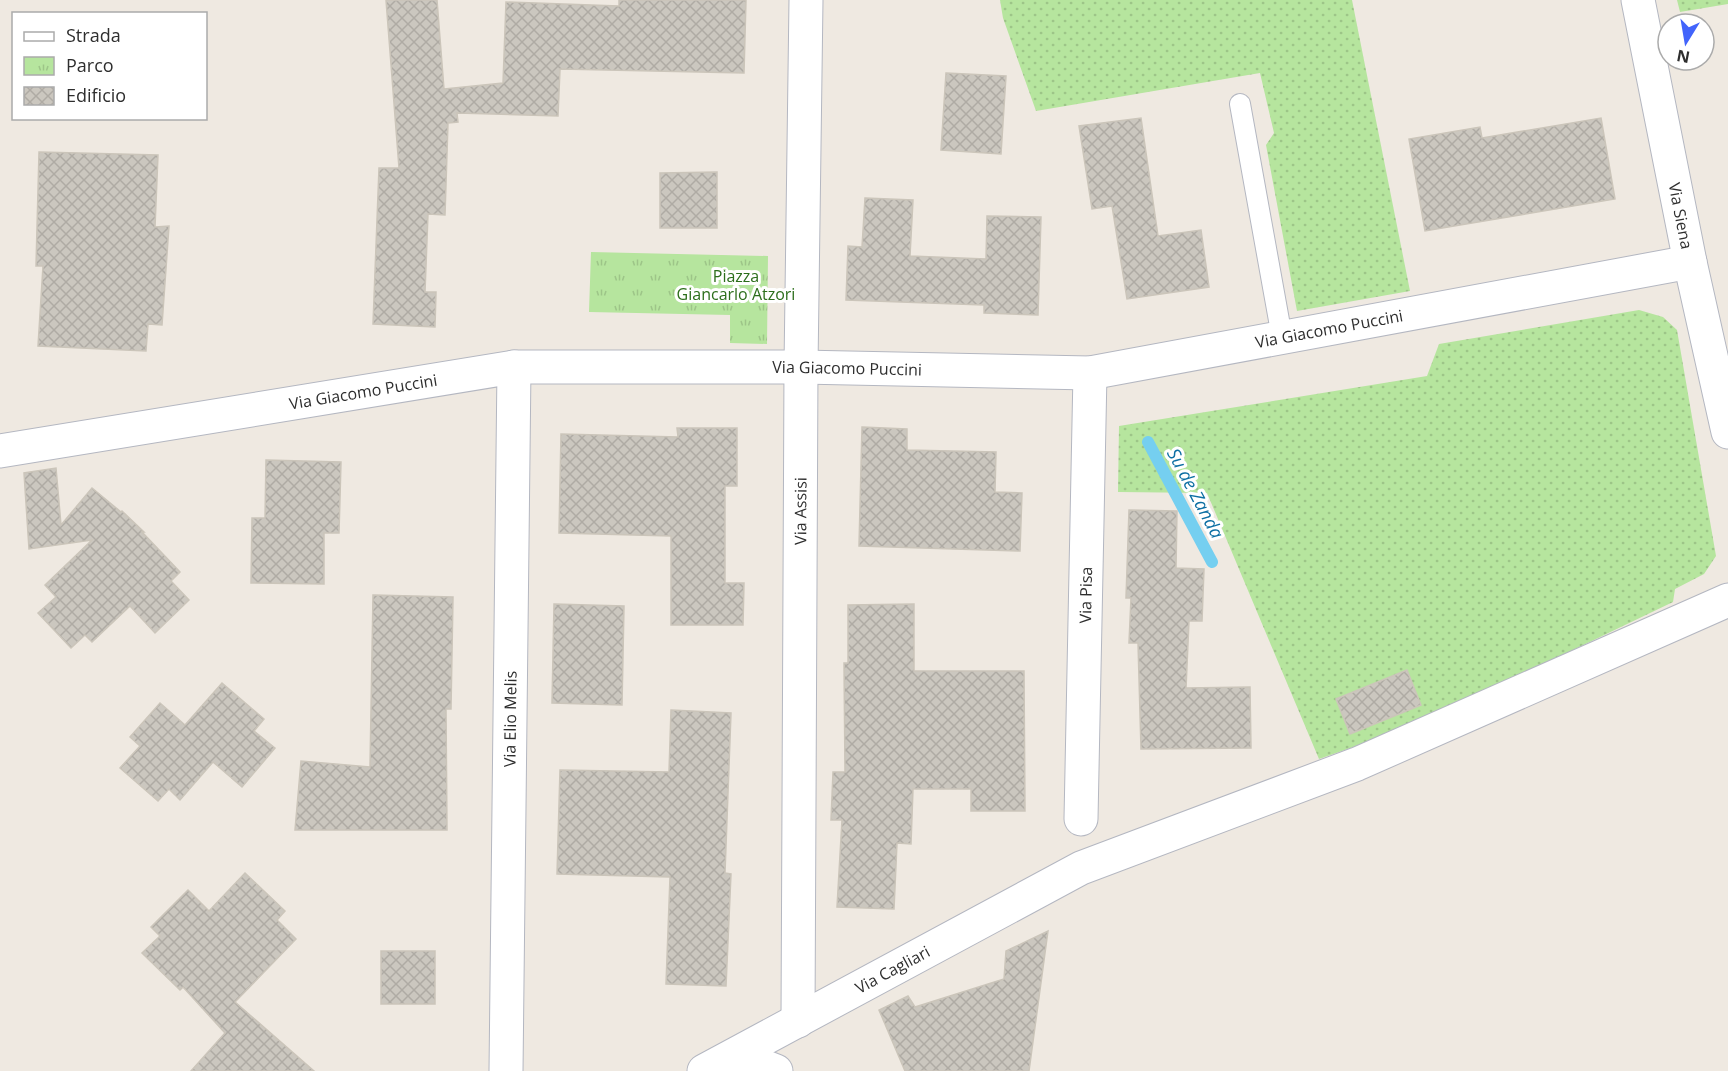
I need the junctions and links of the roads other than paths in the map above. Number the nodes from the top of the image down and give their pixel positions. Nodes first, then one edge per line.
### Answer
1 (806, 0) edge
2 (1638, 0) edge
3 (1240, 104) dead end
4 (1690, 262) junction
5 (1282, 337) junction
6 (514, 367) junction
7 (801, 367) junction
8 (1090, 373) junction
9 (1728, 432) edge
10 (0, 450) edge
11 (1728, 600) edge
12 (1081, 819) dead end
13 (798, 1021) junction
14 (736, 1055) junction
15 (506, 1071) edge
16 (704, 1071) edge
17 (776, 1071) edge

1 - 7 street, Via Assisi
2 - 4 street, Via Siena
3 - 5 lane
4 - 5 street, Via Giacomo Puccini
4 - 9 street, Via Siena
5 - 8 street, Via Giacomo Puccini
6 - 7 street, Via Giacomo Puccini
6 - 10 street, Via Giacomo Puccini
6 - 15 street, Via Elio Melis
7 - 8 street, Via Giacomo Puccini
7 - 13 street, Via Assisi
8 - 12 street, Via Pisa
11 - 13 street, Via Cagliari
13 - 14 street, Via Cagliari
14 - 16 street, Via Cagliari
14 - 17 street

